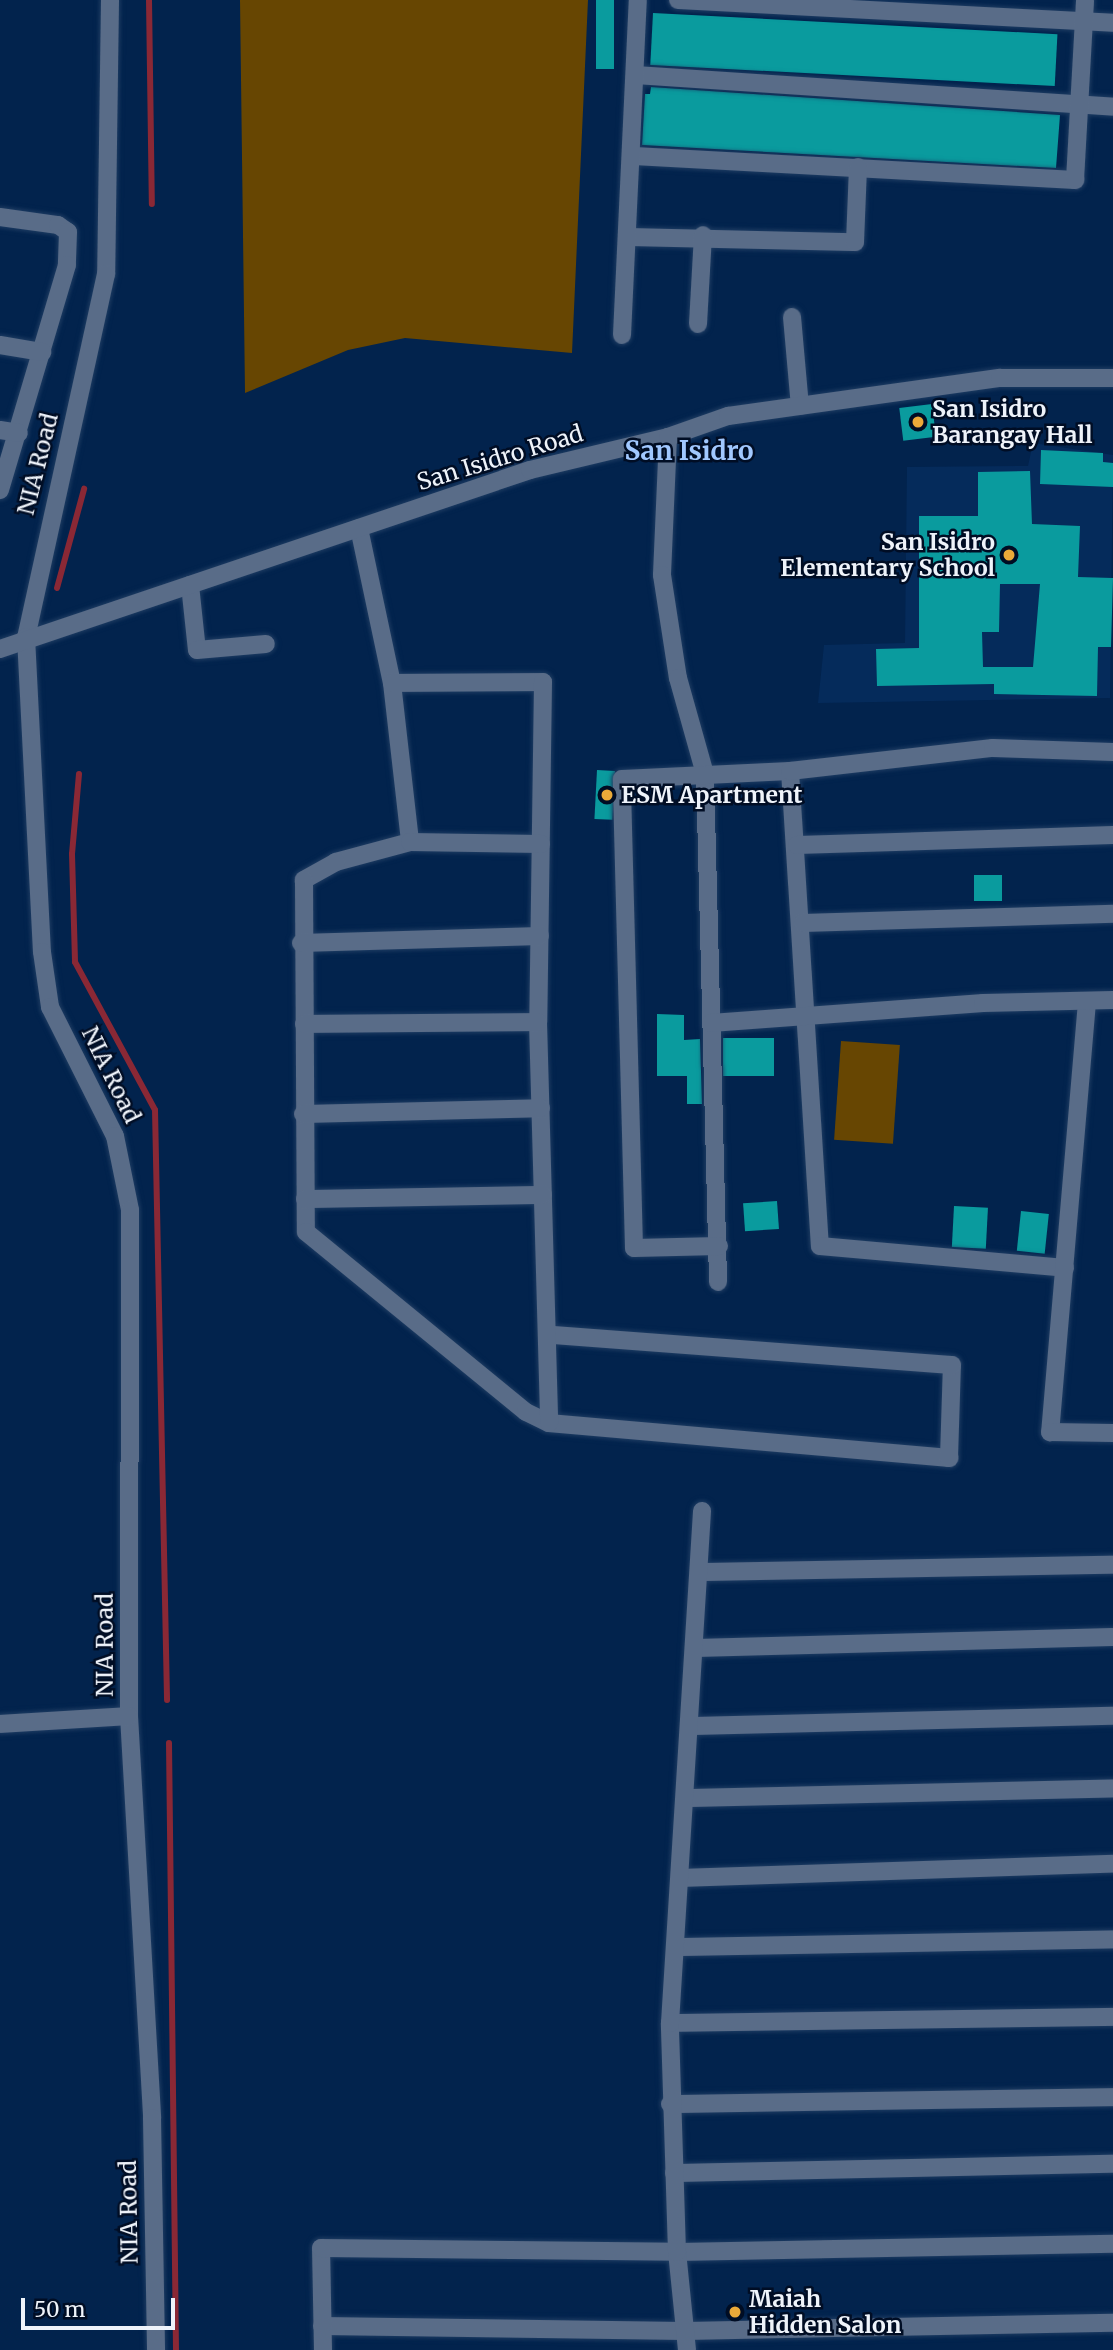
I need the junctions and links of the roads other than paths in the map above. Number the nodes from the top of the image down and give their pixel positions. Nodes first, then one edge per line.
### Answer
1 (110, 0) edge
2 (638, 0) edge
3 (678, 0) edge
4 (1084, 0) edge
5 (1083, 21) junction
6 (1113, 23) edge
7 (637, 75) junction
8 (1079, 105) junction
9 (1113, 107) edge
10 (634, 156) junction
11 (858, 167) junction
12 (0, 217) edge
13 (703, 235) junction
14 (627, 237) junction
15 (792, 317) dead end
16 (698, 324) dead end
17 (622, 335) dead end
18 (0, 345) edge
19 (43, 352) junction
20 (1113, 379) edge
21 (800, 406) junction
22 (0, 430) edge
23 (19, 433) junction
24 (668, 437) junction
25 (0, 490) edge
26 (359, 528) junction
27 (190, 585) junction
28 (26, 637) junction
29 (266, 644) dead end
30 (0, 649) edge
31 (392, 683) junction
32 (1113, 751) edge
33 (790, 771) junction
34 (705, 774) junction
35 (1113, 835) edge
36 (410, 842) junction
37 (541, 844) junction
38 (797, 845) junction
39 (1113, 914) edge
40 (803, 923) junction
41 (540, 936) junction
42 (302, 943) junction
43 (1113, 1000) edge
44 (1087, 1002) junction
45 (801, 1014) junction
46 (538, 1022) junction
47 (304, 1024) junction
48 (711, 1024) junction
49 (541, 1108) junction
50 (303, 1114) junction
51 (543, 1195) junction
52 (305, 1199) junction
53 (719, 1246) junction
54 (1065, 1268) junction
55 (718, 1282) dead end
56 (549, 1335) junction
57 (549, 1423) junction
58 (1113, 1433) edge
59 (702, 1511) dead end
60 (1113, 1565) edge
61 (699, 1573) junction
62 (1113, 1637) edge
63 (695, 1647) junction
64 (129, 1716) junction
65 (1113, 1716) edge
66 (0, 1724) edge
67 (692, 1726) junction
68 (1113, 1788) edge
69 (688, 1798) junction
70 (1113, 1864) edge
71 (681, 1878) junction
72 (1113, 1939) edge
73 (676, 1947) junction
74 (1113, 2017) edge
75 (670, 2023) junction
76 (1113, 2097) edge
77 (670, 2104) junction
78 (1113, 2164) edge
79 (674, 2173) junction
80 (1113, 2244) edge
81 (677, 2252) junction
82 (1113, 2323) edge
83 (322, 2326) junction
84 (685, 2331) junction
85 (156, 2350) edge
86 (323, 2350) edge
87 (687, 2350) edge

1 - 28 street, NIA Road
2 - 7 street
3 - 5 street
4 - 5 street
5 - 6 street
5 - 8 street
7 - 8 street
7 - 10 street
8 - 9 street
8 - 11 street
10 - 11 street
10 - 14 street
11 - 13 street
12 - 19 street
13 - 14 street
13 - 16 street
14 - 17 street
15 - 21 street
18 - 19 street
19 - 23 street
20 - 21 street, San Isidro Road
21 - 24 street, San Isidro Road
22 - 23 street
23 - 25 street
24 - 26 street, San Isidro Road
24 - 34 street
26 - 27 street, San Isidro Road
26 - 31 street
27 - 28 street, San Isidro Road
27 - 29 street
28 - 30 street, San Isidro Road
28 - 64 street, NIA Road
31 - 36 street
31 - 37 street
32 - 33 street
33 - 34 street
33 - 38 street
34 - 48 street
34 - 53 street
35 - 38 street
36 - 37 street
36 - 42 street
37 - 41 street
38 - 40 street
39 - 40 street
40 - 45 street
41 - 42 street
41 - 46 street
42 - 47 street
43 - 44 street
44 - 45 street
44 - 54 street
45 - 48 street
45 - 54 street
46 - 47 street
46 - 49 street
47 - 50 street
48 - 53 street
49 - 50 street
49 - 51 street
50 - 52 street
51 - 52 street
51 - 56 street
52 - 57 street
53 - 55 street
54 - 58 street
56 - 57 street
56 - 57 street
59 - 61 street
60 - 61 street
61 - 63 street
62 - 63 street
63 - 67 street
64 - 66 street
64 - 85 street, NIA Road
65 - 67 street
67 - 69 street
68 - 69 street
69 - 71 street
70 - 71 street
71 - 73 street
72 - 73 street
73 - 75 street
74 - 75 street
75 - 77 street
76 - 77 street
77 - 79 street
78 - 79 street
79 - 81 street
80 - 81 street
81 - 83 street
81 - 84 street
82 - 84 street
83 - 84 street
83 - 86 street
84 - 87 street

